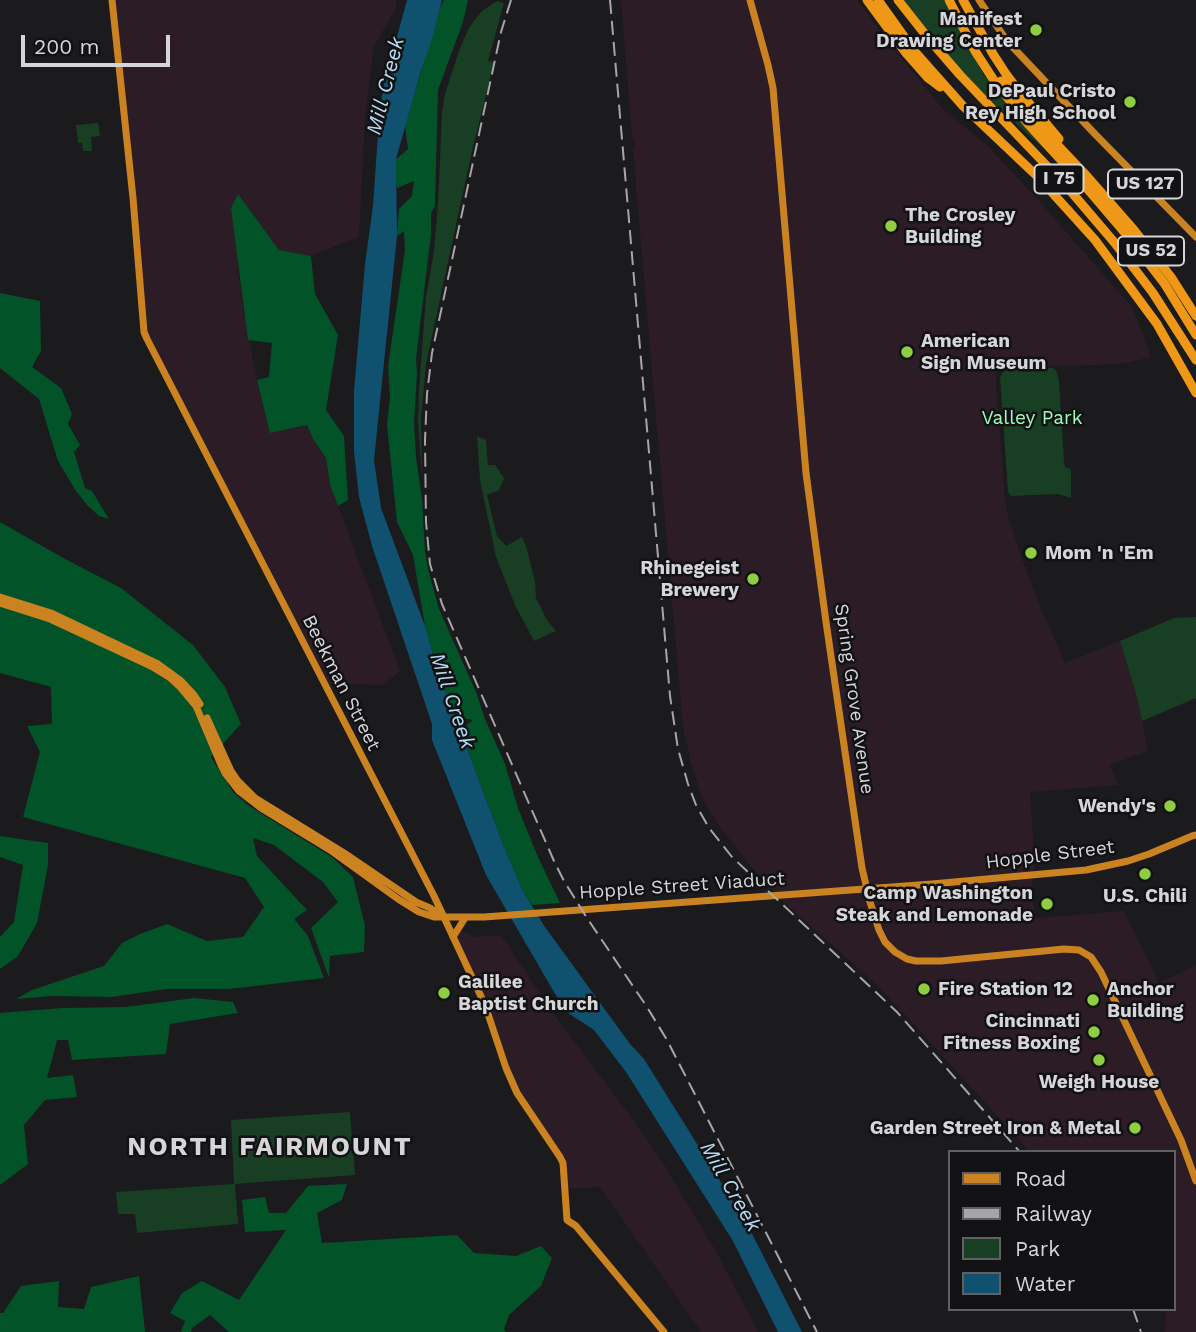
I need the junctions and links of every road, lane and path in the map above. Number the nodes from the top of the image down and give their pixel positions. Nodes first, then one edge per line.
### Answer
1 (113, 0) edge
2 (750, 0) edge
3 (867, 0) edge
4 (878, 0) edge
5 (898, 0) edge
6 (949, 0) edge
7 (962, 0) edge
8 (979, 0) edge
9 (975, 51) junction
10 (963, 106) junction
11 (1084, 174) junction
12 (1196, 237) edge
13 (1196, 316) edge
14 (1196, 335) edge
15 (1196, 359) edge
16 (1196, 393) edge
17 (0, 597) edge
18 (0, 603) edge
19 (1194, 834) edge
20 (906, 886) joint
21 (431, 892) junction
22 (416, 902) junction
23 (444, 917) junction
24 (462, 919) junction
25 (453, 937) junction
26 (1196, 1181) edge
27 (664, 1332) edge

1 - 21 main road, Beekman Street
2 - 26 main road, Spring Grove Avenue
3 - 10 highway
4 - 10 highway, I 75
5 - 15 highway, I 75
6 - 9 highway, US 52
7 - 11 highway
8 - 12 main road, US 127
9 - 11 highway, US 52
9 - 14 highway
10 - 16 highway, I 75
11 - 13 highway, US 52
17 - 22 main road
18 - 23 main road
19 - 20 main road, Hopple Street
20 - 24 main road, Hopple Street Viaduct
21 - 22 main road
21 - 23 main road, Beekman Street
22 - 23 main road
23 - 24 main road
23 - 25 main road, Beekman Street
24 - 25 main road
25 - 27 main road, Beekman Street

